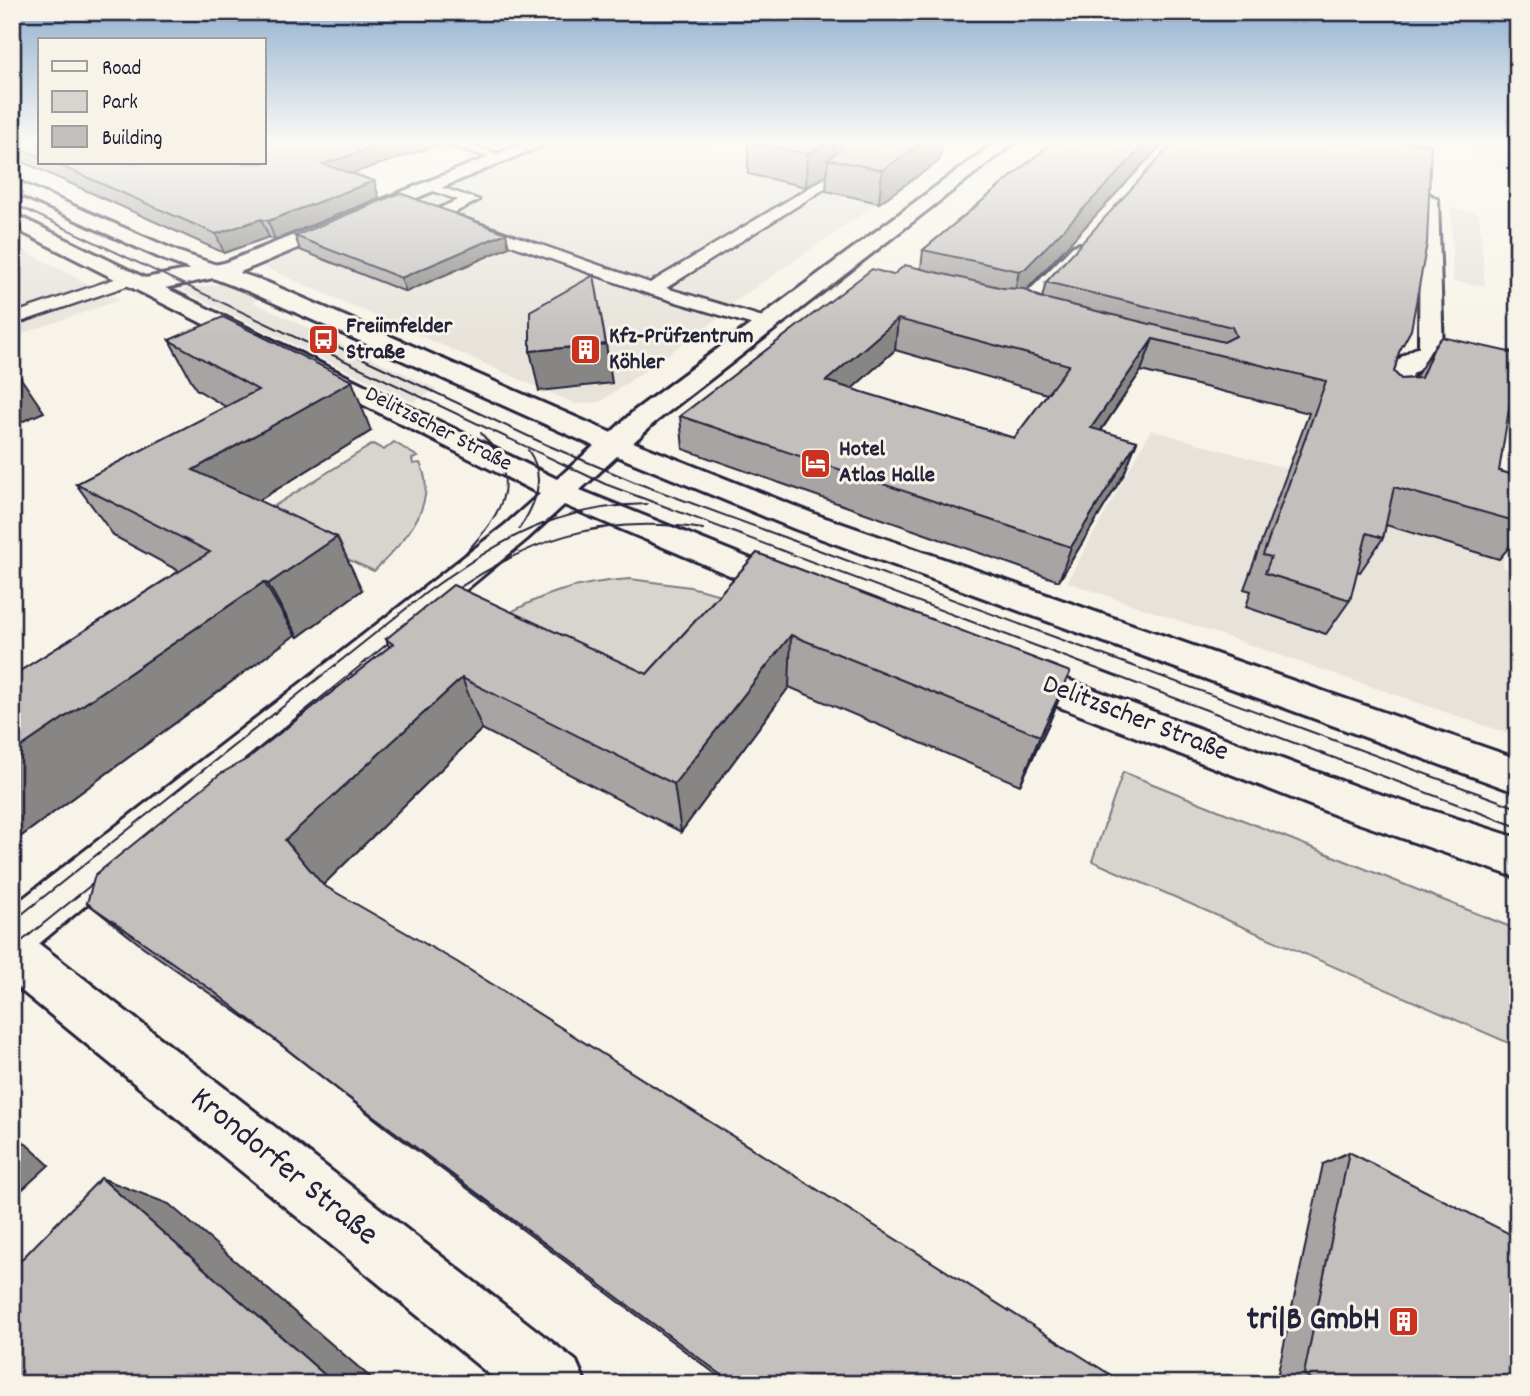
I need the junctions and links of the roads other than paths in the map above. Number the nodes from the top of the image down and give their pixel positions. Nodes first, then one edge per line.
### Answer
1 (63, 207) edge
2 (379, 207) edge
3 (455, 207) edge
4 (785, 207) edge
5 (921, 207) edge
6 (1430, 207) edge
7 (12, 219) edge
8 (1091, 239) edge
9 (839, 270) junction
10 (217, 272) junction
11 (861, 275) edge
12 (138, 282) junction
13 (652, 289) junction
14 (972, 303) edge
15 (1015, 310) junction
16 (12, 320) edge
17 (1038, 321) edge
18 (767, 324) junction
19 (1390, 403) edge
20 (613, 444) junction
21 (562, 493) junction
22 (820, 600) edge
23 (987, 663) edge
24 (1518, 776) edge
25 (1518, 858) edge
26 (12, 936) edge
27 (12, 952) edge
28 (553, 1384) edge

1 - 10 street, Delitzscher Straße
2 - 10 street
3 - 13 lane
4 - 13 lane
5 - 9 street
6 - 19 street
7 - 12 street, Delitzscher Straße
8 - 15 street
9 - 11 street
9 - 18 street
10 - 12 street
10 - 20 street, Delitzscher Straße
12 - 16 lane
12 - 21 street, Delitzscher Straße
13 - 18 lane
14 - 15 street
15 - 17 lane
18 - 20 street
20 - 21 street
20 - 24 street, Delitzscher Straße
21 - 22 street, Delitzscher Straße
21 - 26 street
23 - 25 street, Delitzscher Straße
27 - 28 street, Krondorfer Straße

